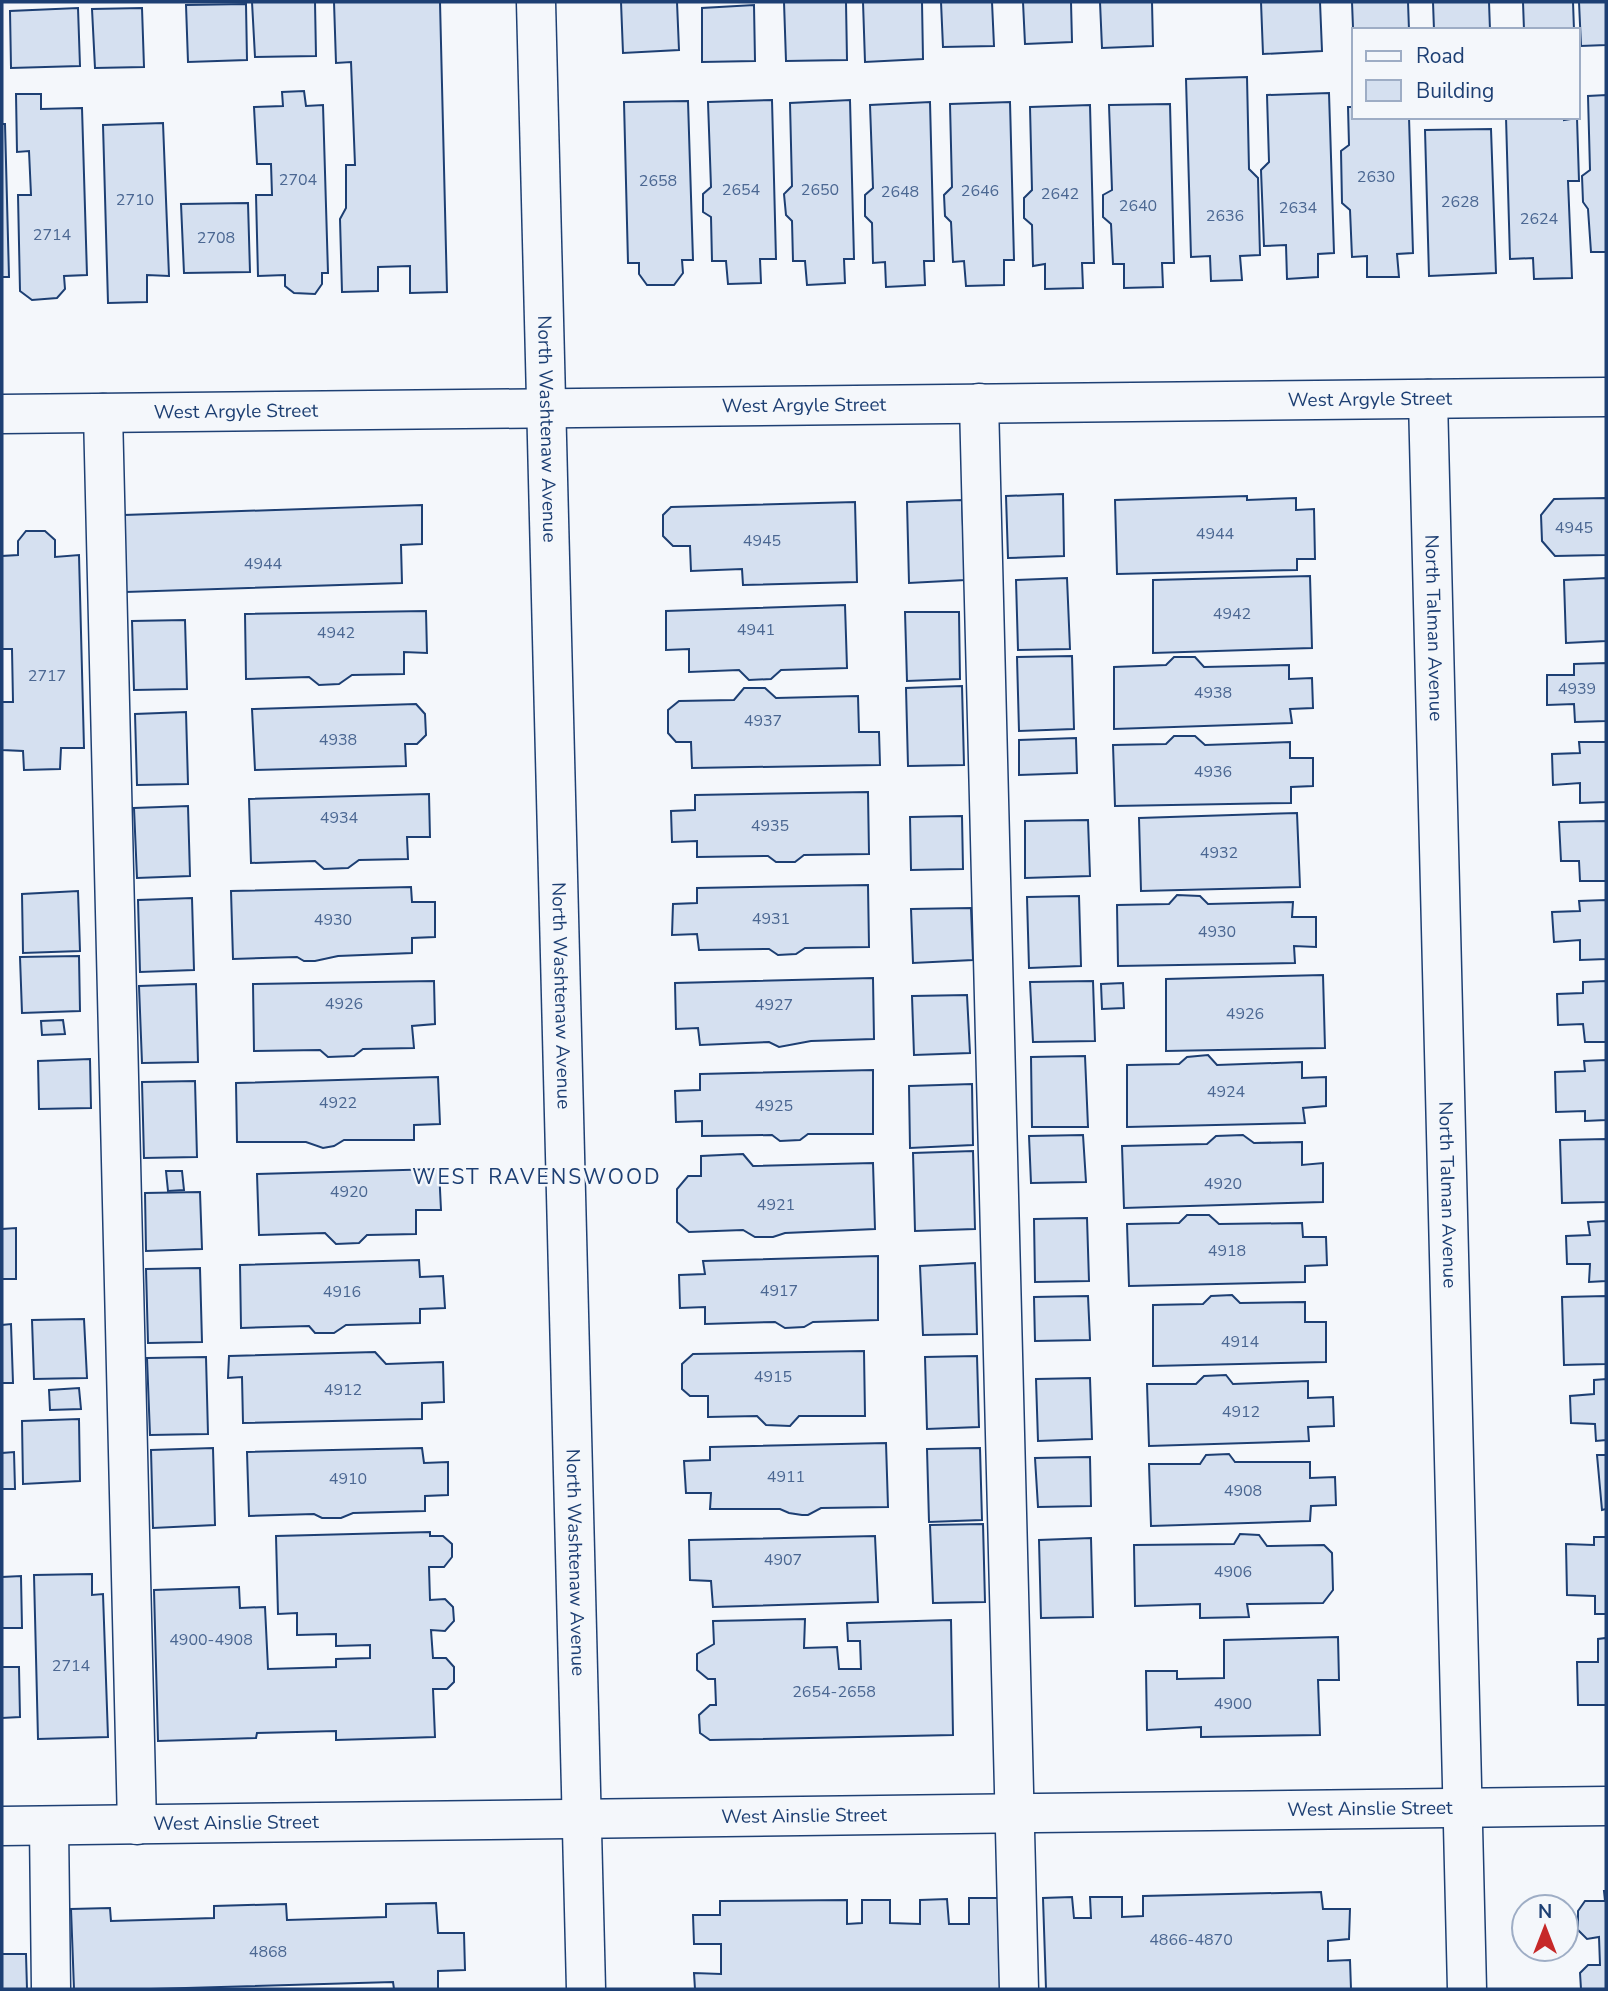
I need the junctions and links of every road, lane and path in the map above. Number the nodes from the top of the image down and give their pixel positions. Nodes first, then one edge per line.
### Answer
1 (536, 2) edge
2 (1606, 397) edge
3 (1428, 399) junction
4 (979, 403) junction
5 (546, 408) junction
6 (103, 413) junction
7 (2, 414) edge
8 (1606, 1806) edge
9 (1463, 1808) junction
10 (1014, 1814) junction
11 (581, 1819) junction
12 (136, 1825) junction
13 (2, 1826) edge
14 (49, 1826) junction
15 (51, 1989) edge
16 (586, 1989) edge
17 (1019, 1989) edge
18 (1467, 1989) edge

1 - 5 street, North Washtenaw Avenue
2 - 3 street, West Argyle Street
3 - 4 street, West Argyle Street
3 - 9 street, North Talman Avenue
4 - 5 street, West Argyle Street
4 - 10 street
5 - 6 street, West Argyle Street
5 - 11 street, North Washtenaw Avenue
6 - 7 street, West Argyle Street
6 - 12 street
8 - 9 street, West Ainslie Street
9 - 10 street, West Ainslie Street
9 - 18 street, North Talman Avenue
10 - 11 street, West Ainslie Street
10 - 17 street
11 - 12 street, West Ainslie Street
11 - 16 street, North Washtenaw Avenue
12 - 14 street, West Ainslie Street
13 - 14 street, West Ainslie Street
14 - 15 street

